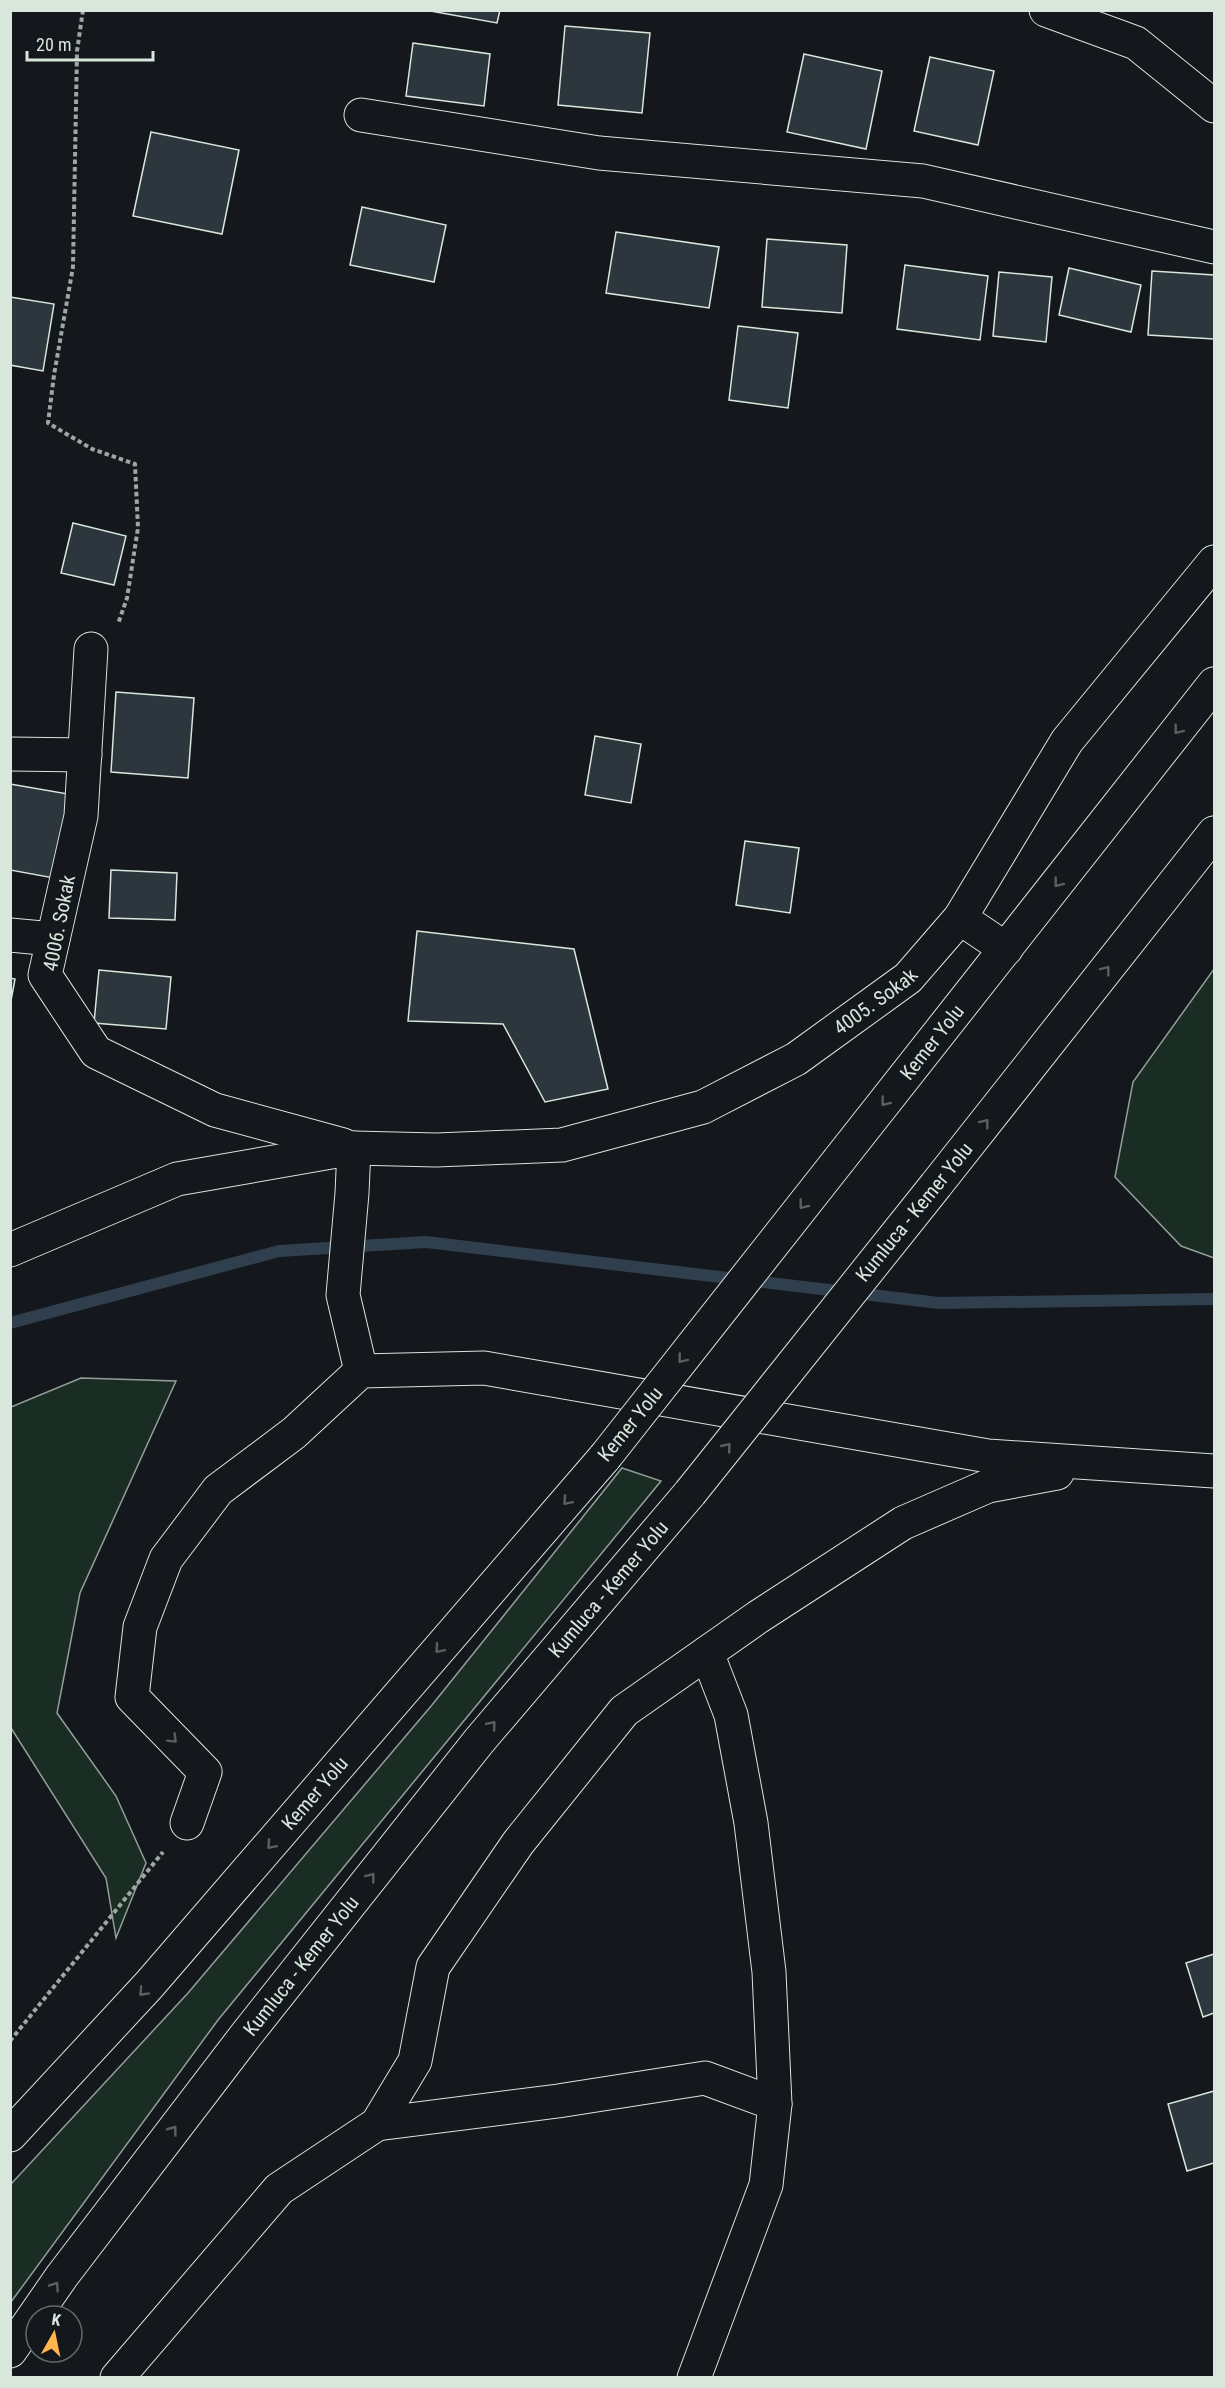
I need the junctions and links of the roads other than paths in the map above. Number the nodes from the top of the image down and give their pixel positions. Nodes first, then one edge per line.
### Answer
1 (1046, 10) edge
2 (1215, 106) edge
3 (361, 115) dead end
4 (1215, 247) edge
5 (1215, 562) edge
6 (90, 649) road end
7 (1215, 684) edge
8 (10, 754) edge
9 (85, 754) junction
10 (1215, 834) edge
11 (960, 918) junction
12 (10, 935) edge
13 (53, 939) junction
14 (1006, 949) junction
15 (354, 1148) junction
16 (10, 1250) edge
17 (361, 1371) junction
18 (1103, 1465) junction
19 (1215, 1471) edge
20 (707, 1653) junction
21 (187, 1823) road end
22 (775, 2104) junction
23 (377, 2124) junction
24 (10, 2135) edge
25 (10, 2351) edge
26 (117, 2378) edge
27 (694, 2378) edge

1 - 2 main road
3 - 4 main road
5 - 11 main road, 4005. Sokak
6 - 9 main road, 4006. Sokak
7 -> 14 main road, Kemer Yolu
8 - 9 main road
9 - 13 main road, 4006. Sokak
25 -> 10 main road, Kumluca - Kemer Yolu, bridge
11 - 14 main road
11 - 15 main road, 4005. Sokak
12 - 13 main road
13 - 15 main road, 4006. Sokak
14 -> 24 main road, Kemer Yolu, bridge
15 - 16 main road
15 - 17 main road
17 - 18 main road
17 -> 21 main road
18 - 19 main road
18 - 20 main road
20 - 22 main road
20 - 23 main road
22 - 23 main road
22 - 27 main road
23 - 26 main road

